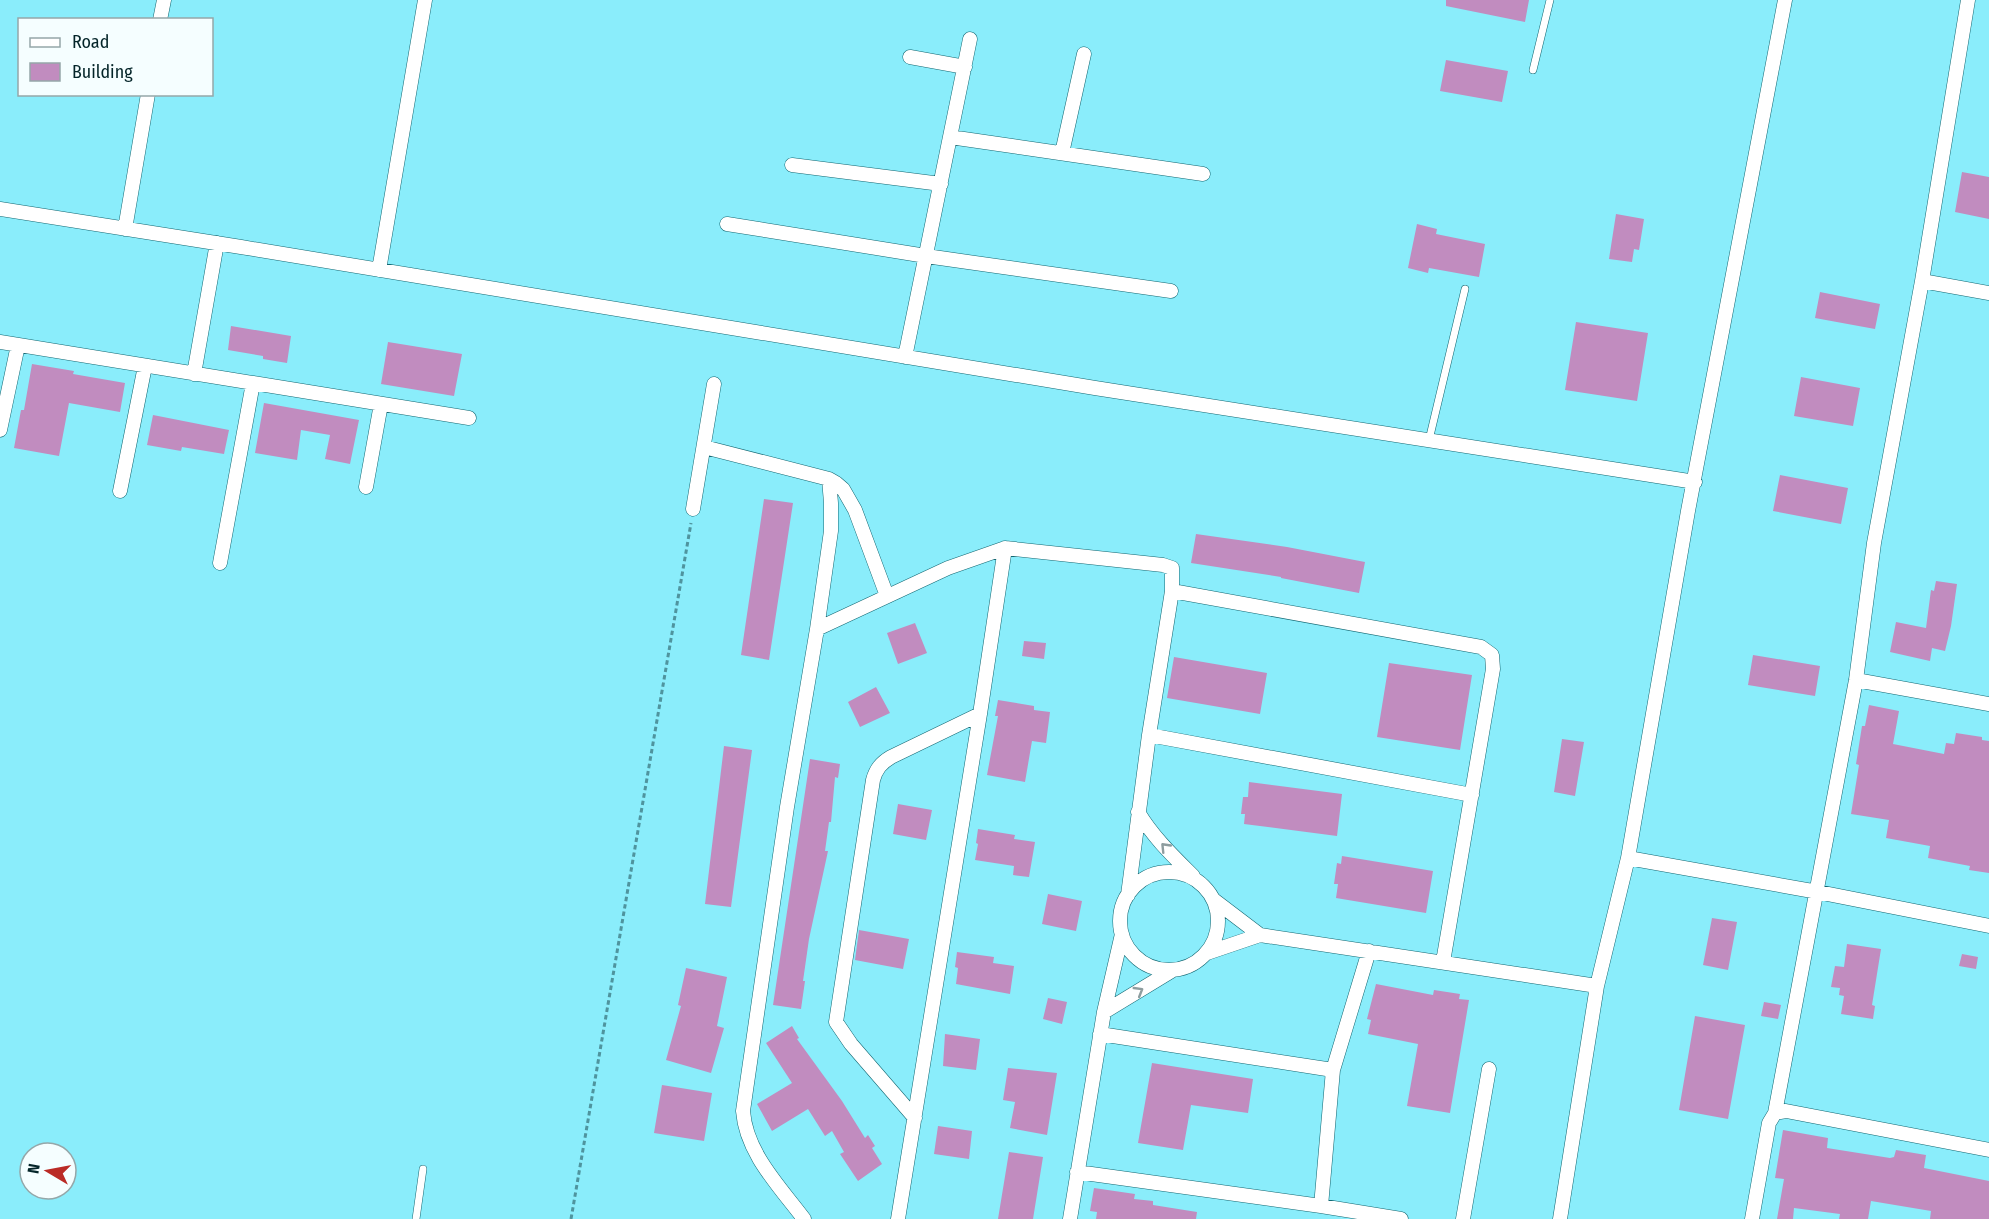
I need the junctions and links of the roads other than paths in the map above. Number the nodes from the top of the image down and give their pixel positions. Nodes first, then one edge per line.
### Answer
1 (164, 0) edge
2 (425, 0) edge
3 (1550, 0) edge
4 (1785, 0) edge
5 (1968, 0) edge
6 (160, 18) edge
7 (970, 39) dead end
8 (1084, 54) dead end
9 (910, 57) dead end
10 (965, 67) junction
11 (1533, 70) dead end
12 (147, 96) edge
13 (950, 137) junction
14 (1062, 153) junction
15 (792, 165) dead end
16 (1203, 174) dead end
17 (941, 184) junction
18 (0, 209) edge
19 (727, 224) dead end
20 (125, 229) junction
21 (217, 243) junction
22 (926, 256) junction
23 (379, 270) junction
24 (1922, 281) junction
25 (1465, 289) dead end
26 (1171, 291) dead end
27 (1989, 293) edge
28 (0, 342) edge
29 (18, 345) junction
30 (905, 357) junction
31 (145, 366) junction
32 (194, 374) junction
33 (253, 383) junction
34 (714, 384) dead end
35 (381, 404) junction
36 (469, 418) dead end
37 (0, 430) edge
38 (1429, 440) junction
39 (704, 447) junction
40 (829, 479) junction
41 (1695, 482) junction
42 (366, 487) dead end
43 (120, 491) dead end
44 (693, 509) road end
45 (1005, 548) junction
46 (220, 563) dead end
47 (1172, 591) junction
48 (887, 596) junction
49 (817, 628) junction
50 (1857, 680) junction
51 (1989, 704) edge
52 (980, 714) junction
53 (1149, 735) junction
54 (1472, 795) junction
55 (1138, 812) junction
56 (1628, 858) junction
57 (1196, 879) junction
58 (1818, 892) junction
59 (1128, 895) junction
60 (1214, 899) junction
61 (1989, 926) edge
62 (1122, 934) junction
63 (1260, 935) junction
64 (1370, 951) junction
65 (1207, 953) junction
66 (1443, 962) junction
67 (1173, 970) junction
68 (1597, 986) junction
69 (1104, 1012) junction
70 (1100, 1034) junction
71 (1489, 1069) dead end
72 (1333, 1070) junction
73 (1775, 1113) junction
74 (915, 1118) junction
75 (1989, 1150) edge
76 (423, 1169) dead end
77 (1077, 1172) junction
78 (1321, 1206) junction
79 (416, 1219) edge
80 (804, 1219) edge
81 (898, 1219) edge
82 (1070, 1219) edge
83 (1401, 1219) edge
84 (1462, 1219) edge
85 (1560, 1219) edge
86 (1752, 1219) edge

1 - 6 street
2 - 23 street
3 - 11 lane
4 - 41 street
5 - 24 street
7 - 10 street
8 - 14 street
9 - 10 street
10 - 13 street
12 - 20 street
13 - 14 street
13 - 17 street
14 - 16 street
15 - 17 street
17 - 22 street
18 - 20 street
19 - 22 street
20 - 21 street
21 - 23 street
21 - 32 street
22 - 26 street
22 - 30 street
23 - 30 street
24 - 27 street
24 - 50 street
25 - 38 lane
28 - 29 street
29 - 31 street
29 - 37 street
30 - 38 street
31 - 32 street
31 - 43 street
32 - 33 street
33 - 35 street
33 - 46 street
34 - 39 street
35 - 36 street
35 - 42 street
38 - 41 street
39 - 40 street
39 - 44 street
40 - 48 street
40 - 49 street
41 - 56 street
45 - 47 street
45 - 48 street
45 - 52 street
47 - 53 street
47 - 54 street
48 - 49 street
49 - 80 street
50 - 51 street
50 - 58 street
52 - 74 street
52 - 74 street
53 - 54 street
53 - 55 street
54 - 66 street
57 -> 55 street
55 - 59 street
56 - 58 street
56 - 68 street
57 - 59 street
57 - 60 street
58 - 61 street
58 - 73 street
59 - 62 street
60 - 63 street
60 - 65 street
62 - 67 street
62 - 69 street
63 - 64 street
63 - 65 street
64 - 66 street
64 - 72 street
65 - 67 street
66 - 68 street
69 -> 67 street
68 - 85 street
69 - 70 street
70 - 72 street
70 - 77 street
71 - 84 street
72 - 78 street
73 - 75 street
73 - 86 street
74 - 81 street
76 - 79 lane
77 - 78 street
77 - 82 street
78 - 83 street

